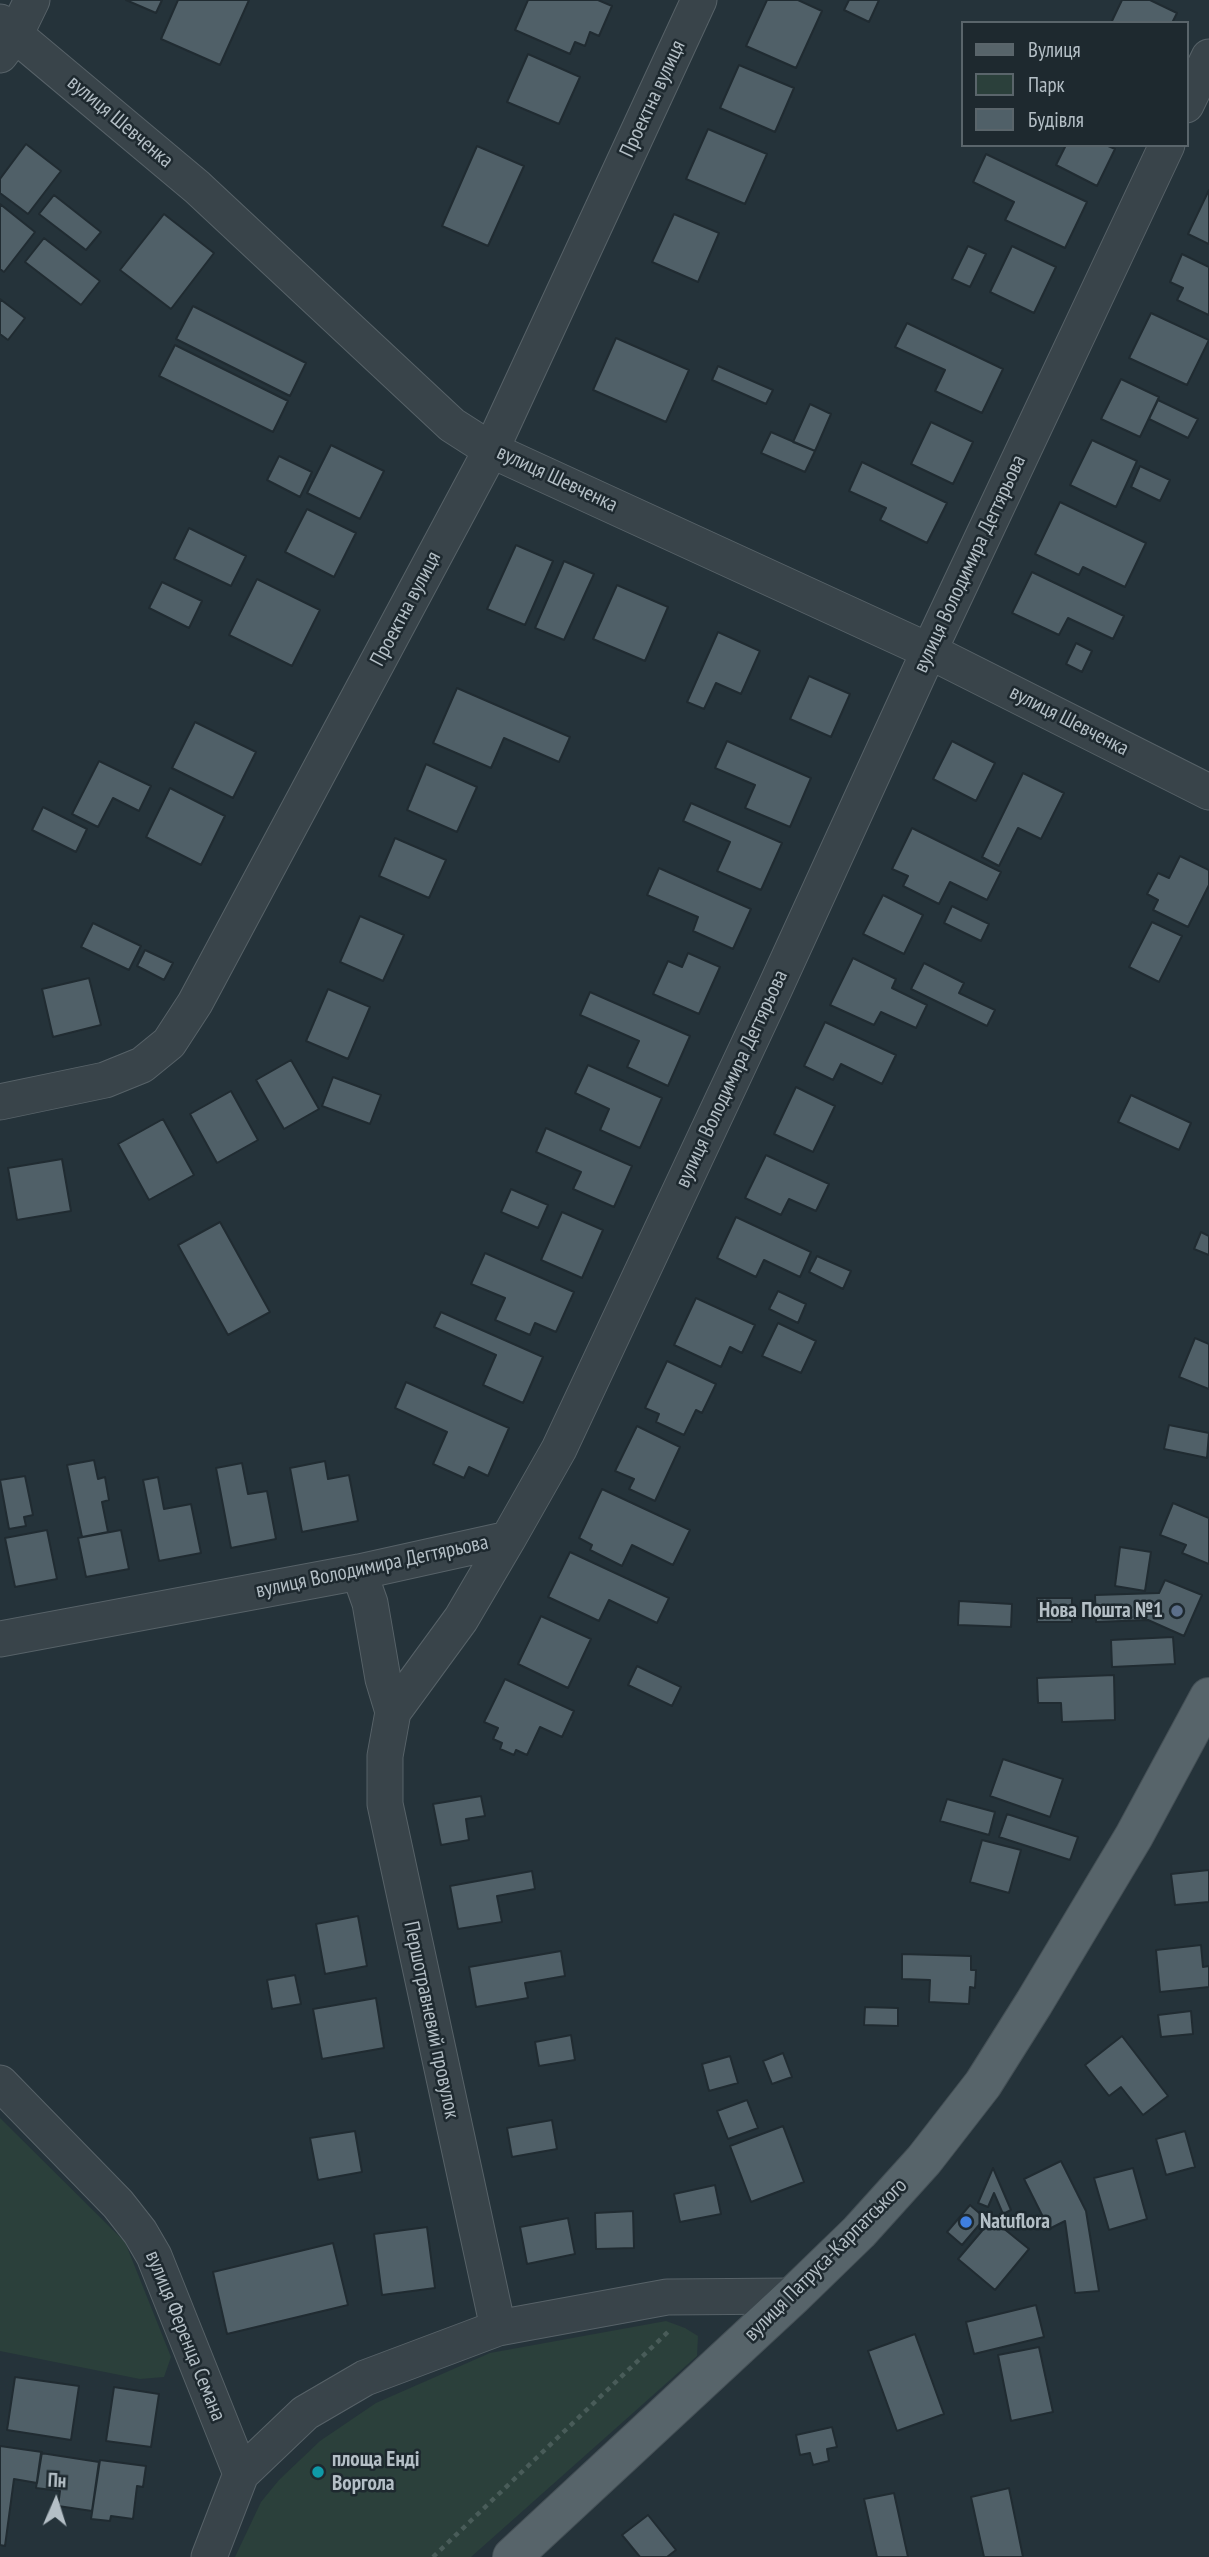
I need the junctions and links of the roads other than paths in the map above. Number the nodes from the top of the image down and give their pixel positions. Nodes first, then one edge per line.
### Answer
1 (32, 0) edge
2 (699, 0) edge
3 (5, 38) edge
4 (1209, 57) edge
5 (1188, 101) edge
6 (1166, 147) edge
7 (491, 450) junction
8 (929, 651) junction
9 (1209, 792) edge
10 (0, 1102) edge
11 (508, 1539) junction
12 (359, 1572) junction
13 (0, 1639) edge
14 (1209, 1697) edge
15 (393, 1712) junction
16 (0, 2083) edge
17 (793, 2296) junction
18 (498, 2328) junction
19 (242, 2474) junction
20 (209, 2557) edge
21 (512, 2557) edge

1 - 3 street
2 - 7 street, Проектна вулиця
3 - 7 street, вулиця Шевченка
4 - 5 street
6 - 8 street, вулиця Володимира Дегтярьова
7 - 8 street, вулиця Шевченка
7 - 10 street, Проектна вулиця
8 - 9 street, вулиця Шевченка
8 - 11 street, вулиця Володимира Дегтярьова
11 - 12 street, вулиця Володимира Дегтярьова
11 - 15 street, Першотравневий провулок
12 - 13 street, вулиця Володимира Дегтярьова
12 - 15 street, Першотравневий провулок
14 - 17 main road, вулиця Патруса-Карпатського
15 - 18 street, Першотравневий провулок
16 - 19 street, вулиця Ференца Семана
17 - 18 street
17 - 21 main road, вулиця Патруса-Карпатського
18 - 19 street
19 - 20 street

